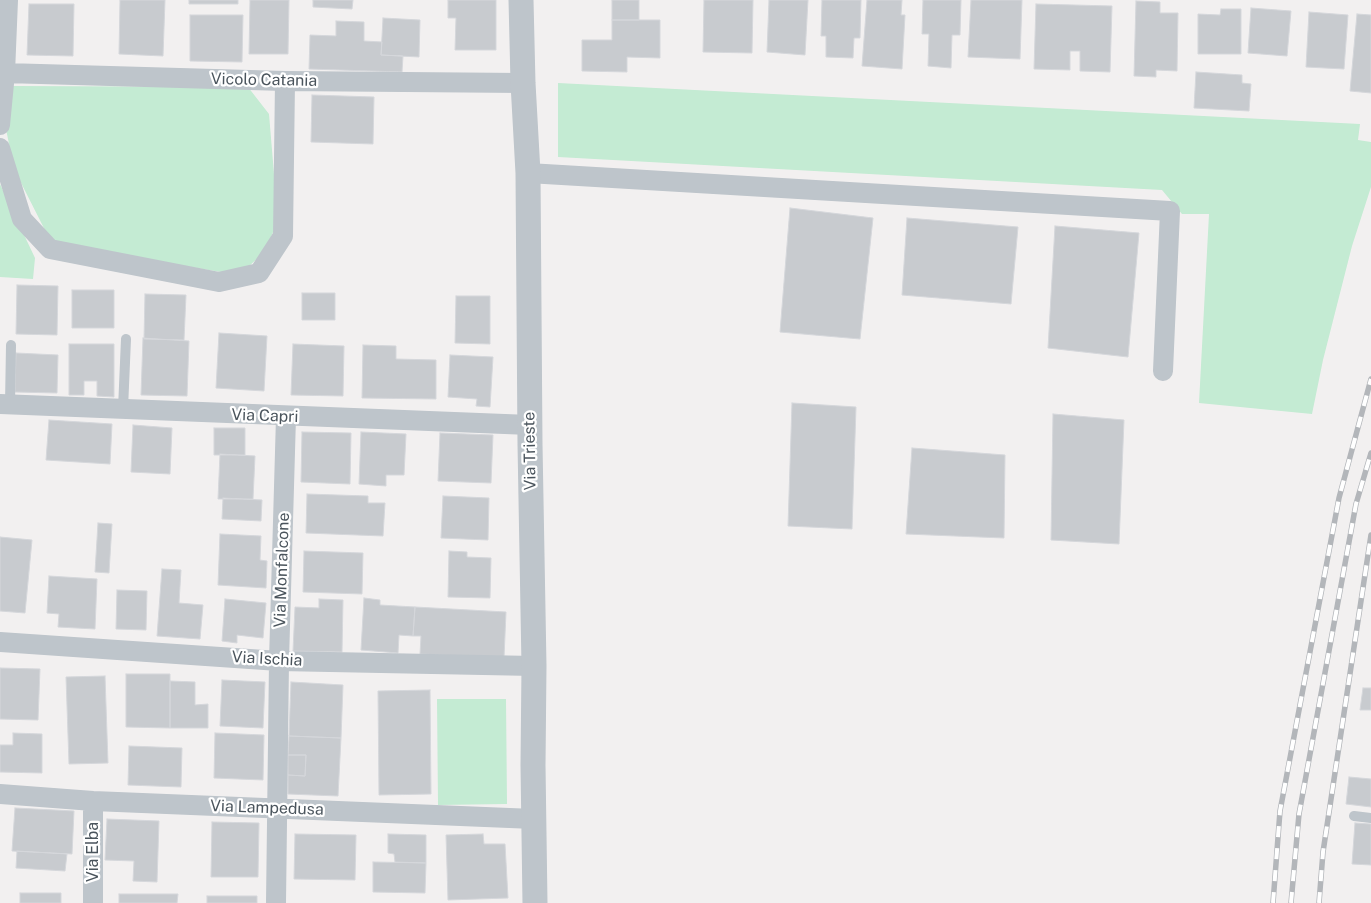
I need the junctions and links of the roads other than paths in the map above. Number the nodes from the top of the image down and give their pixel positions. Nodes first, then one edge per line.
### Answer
1 (8, 0) edge
2 (521, 0) edge
3 (5, 73) junction
4 (285, 81) junction
5 (523, 83) junction
6 (0, 125) edge
7 (0, 148) edge
8 (528, 173) junction
9 (126, 339) dead end
10 (11, 344) dead end
11 (1163, 371) dead end
12 (5, 404) edge
13 (122, 410) junction
14 (286, 417) junction
15 (530, 425) junction
16 (0, 642) edge
17 (279, 661) junction
18 (534, 666) junction
19 (0, 794) edge
20 (92, 801) junction
21 (277, 808) junction
22 (1354, 816) dead end
23 (1371, 818) edge
24 (534, 819) junction
25 (93, 903) edge
26 (276, 903) edge
27 (536, 903) edge

1 - 3 street
2 - 5 street, Via Trieste
3 - 4 street, Vicolo Catania
3 - 6 street
4 - 5 street, Vicolo Catania
4 - 7 street
5 - 8 street, Via Trieste
8 - 11 street
8 - 15 street, Via Trieste
9 - 13 lane
10 - 12 lane
12 - 13 street, Via Capri
13 - 14 street, Via Capri
14 - 15 street, Via Capri
14 - 17 street, Via Monfalcone
15 - 18 street, Via Trieste
16 - 17 street, Via Ischia
17 - 18 street, Via Ischia
17 - 21 street, Via Monfalcone
18 - 24 street, Via Trieste
19 - 20 street, Via Lampedusa
20 - 21 street, Via Lampedusa
20 - 25 street, Via Elba
21 - 24 street, Via Lampedusa
21 - 26 street, Via Monfalcone
22 - 23 lane
24 - 27 street, Via Trieste

